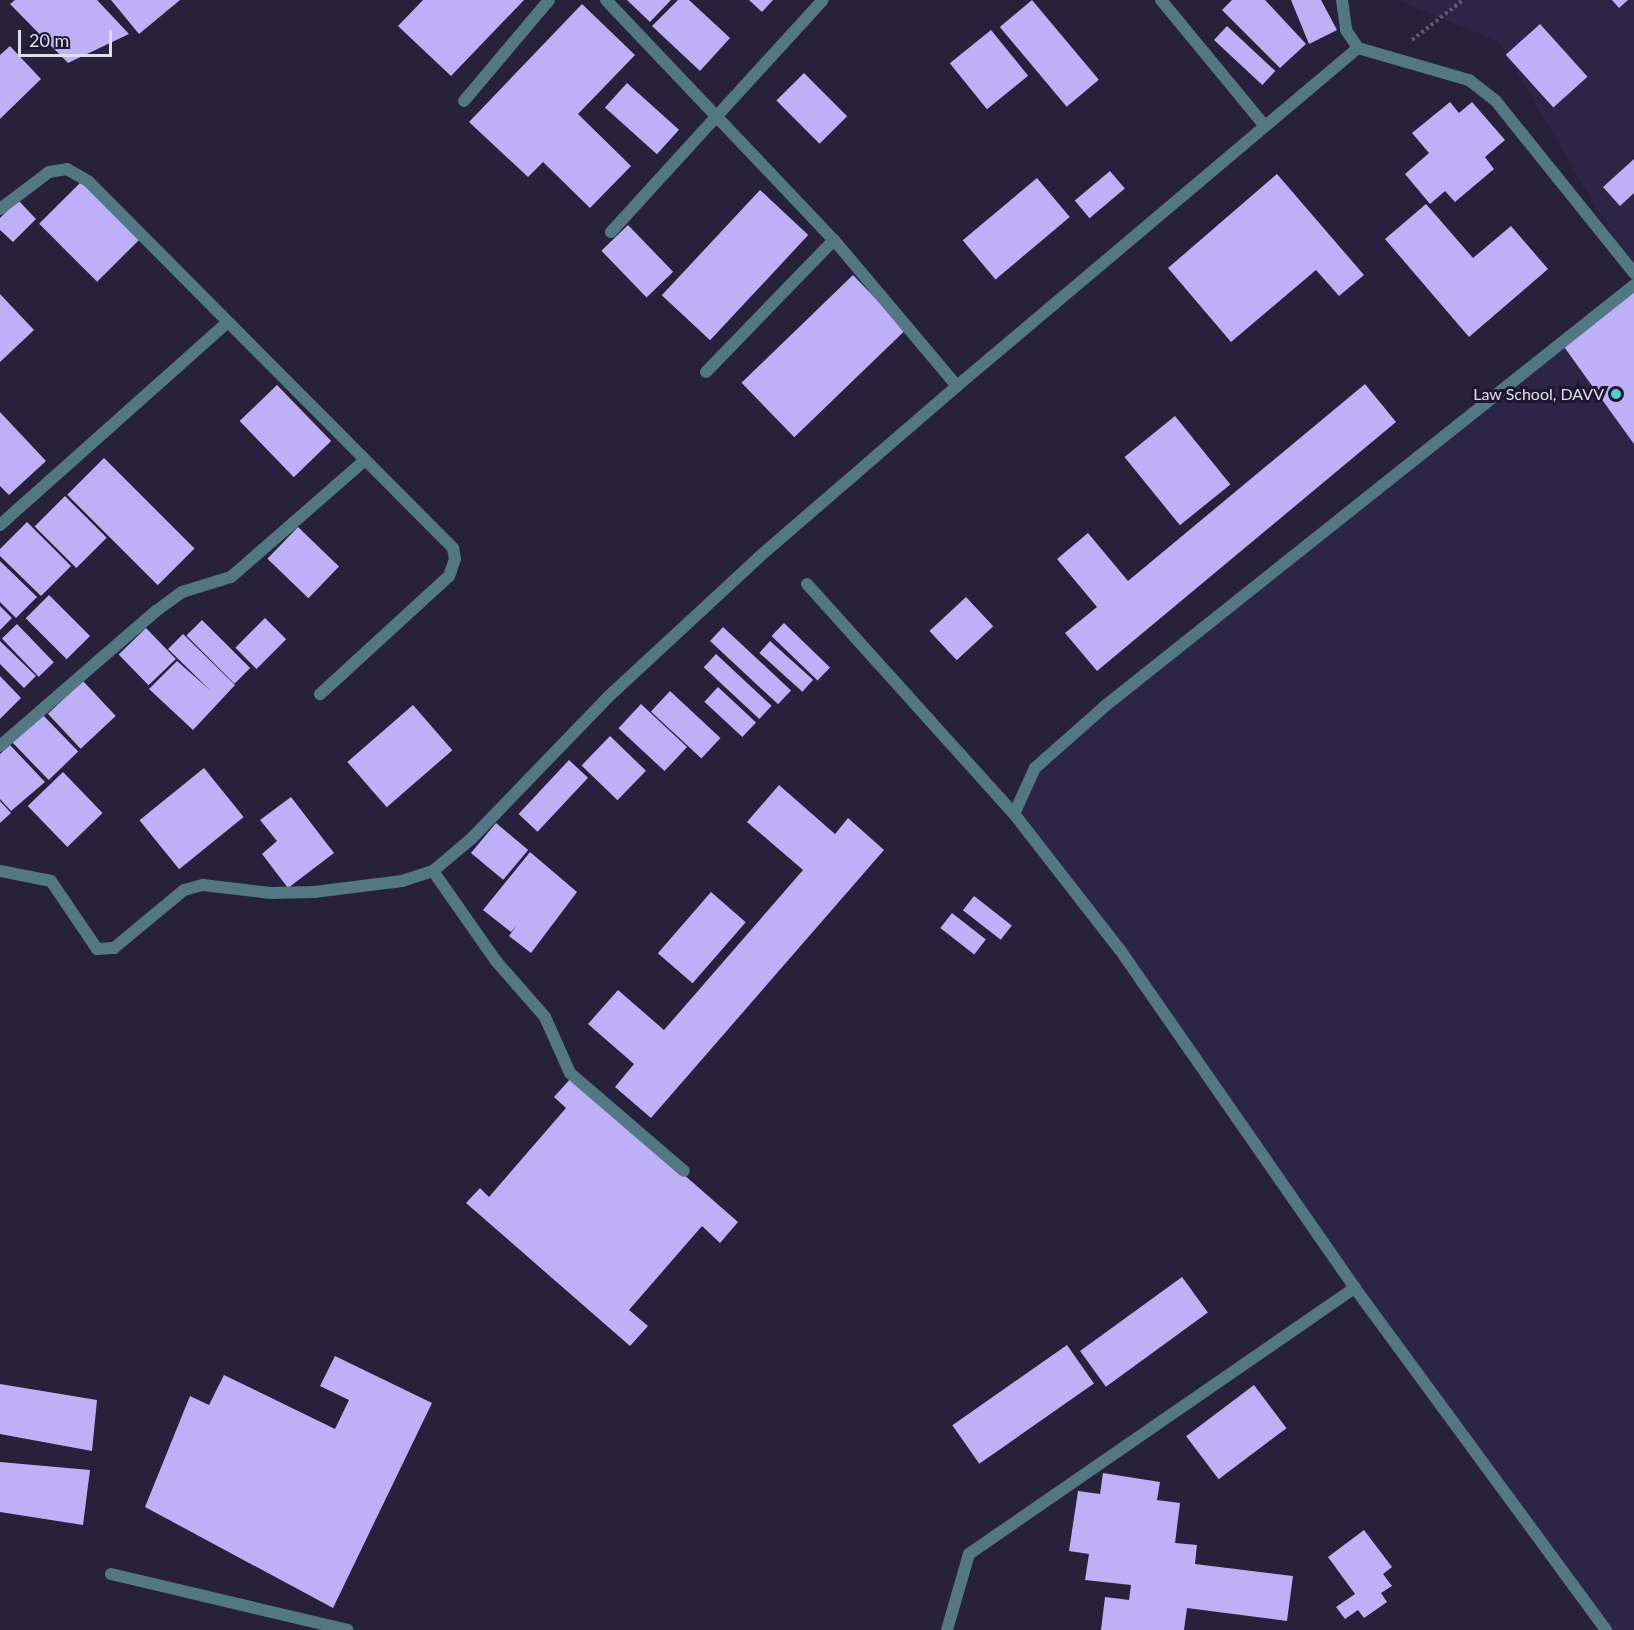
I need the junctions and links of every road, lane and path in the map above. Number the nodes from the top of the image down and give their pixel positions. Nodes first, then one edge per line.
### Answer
1 (549, 0) edge
2 (606, 0) edge
3 (823, 0) edge
4 (1161, 0) edge
5 (1342, 0) edge
6 (1463, 0) edge
7 (1358, 48) junction
8 (1390, 57) junction
9 (464, 101) dead end
10 (718, 115) junction
11 (1265, 126) junction
12 (0, 209) edge
13 (611, 232) dead end
14 (834, 240) junction
15 (1634, 273) edge
16 (1634, 285) edge
17 (227, 323) junction
18 (706, 372) dead end
19 (957, 386) junction
20 (365, 460) junction
21 (0, 525) edge
22 (807, 584) dead end
23 (320, 694) dead end
24 (0, 746) edge
25 (1014, 814) junction
26 (0, 871) edge
27 (432, 871) junction
28 (684, 1171) dead end
29 (1354, 1288) junction
30 (111, 1574) dead end
31 (347, 1630) edge
32 (947, 1630) edge
33 (1606, 1630) edge

1 - 9 street
2 - 10 street
3 - 10 street
4 - 11 street
5 - 7 street
6 - 8 path
7 - 8 street
7 - 11 street
8 - 15 street
10 - 13 street
10 - 14 street
11 - 19 street
12 - 17 street
14 - 18 street
14 - 19 street
16 - 25 street
17 - 20 street
17 - 21 street
19 - 27 street
20 - 23 street
20 - 24 street
22 - 25 street
25 - 29 street
26 - 27 street
27 - 28 street
29 - 32 street
29 - 33 street
30 - 31 street

